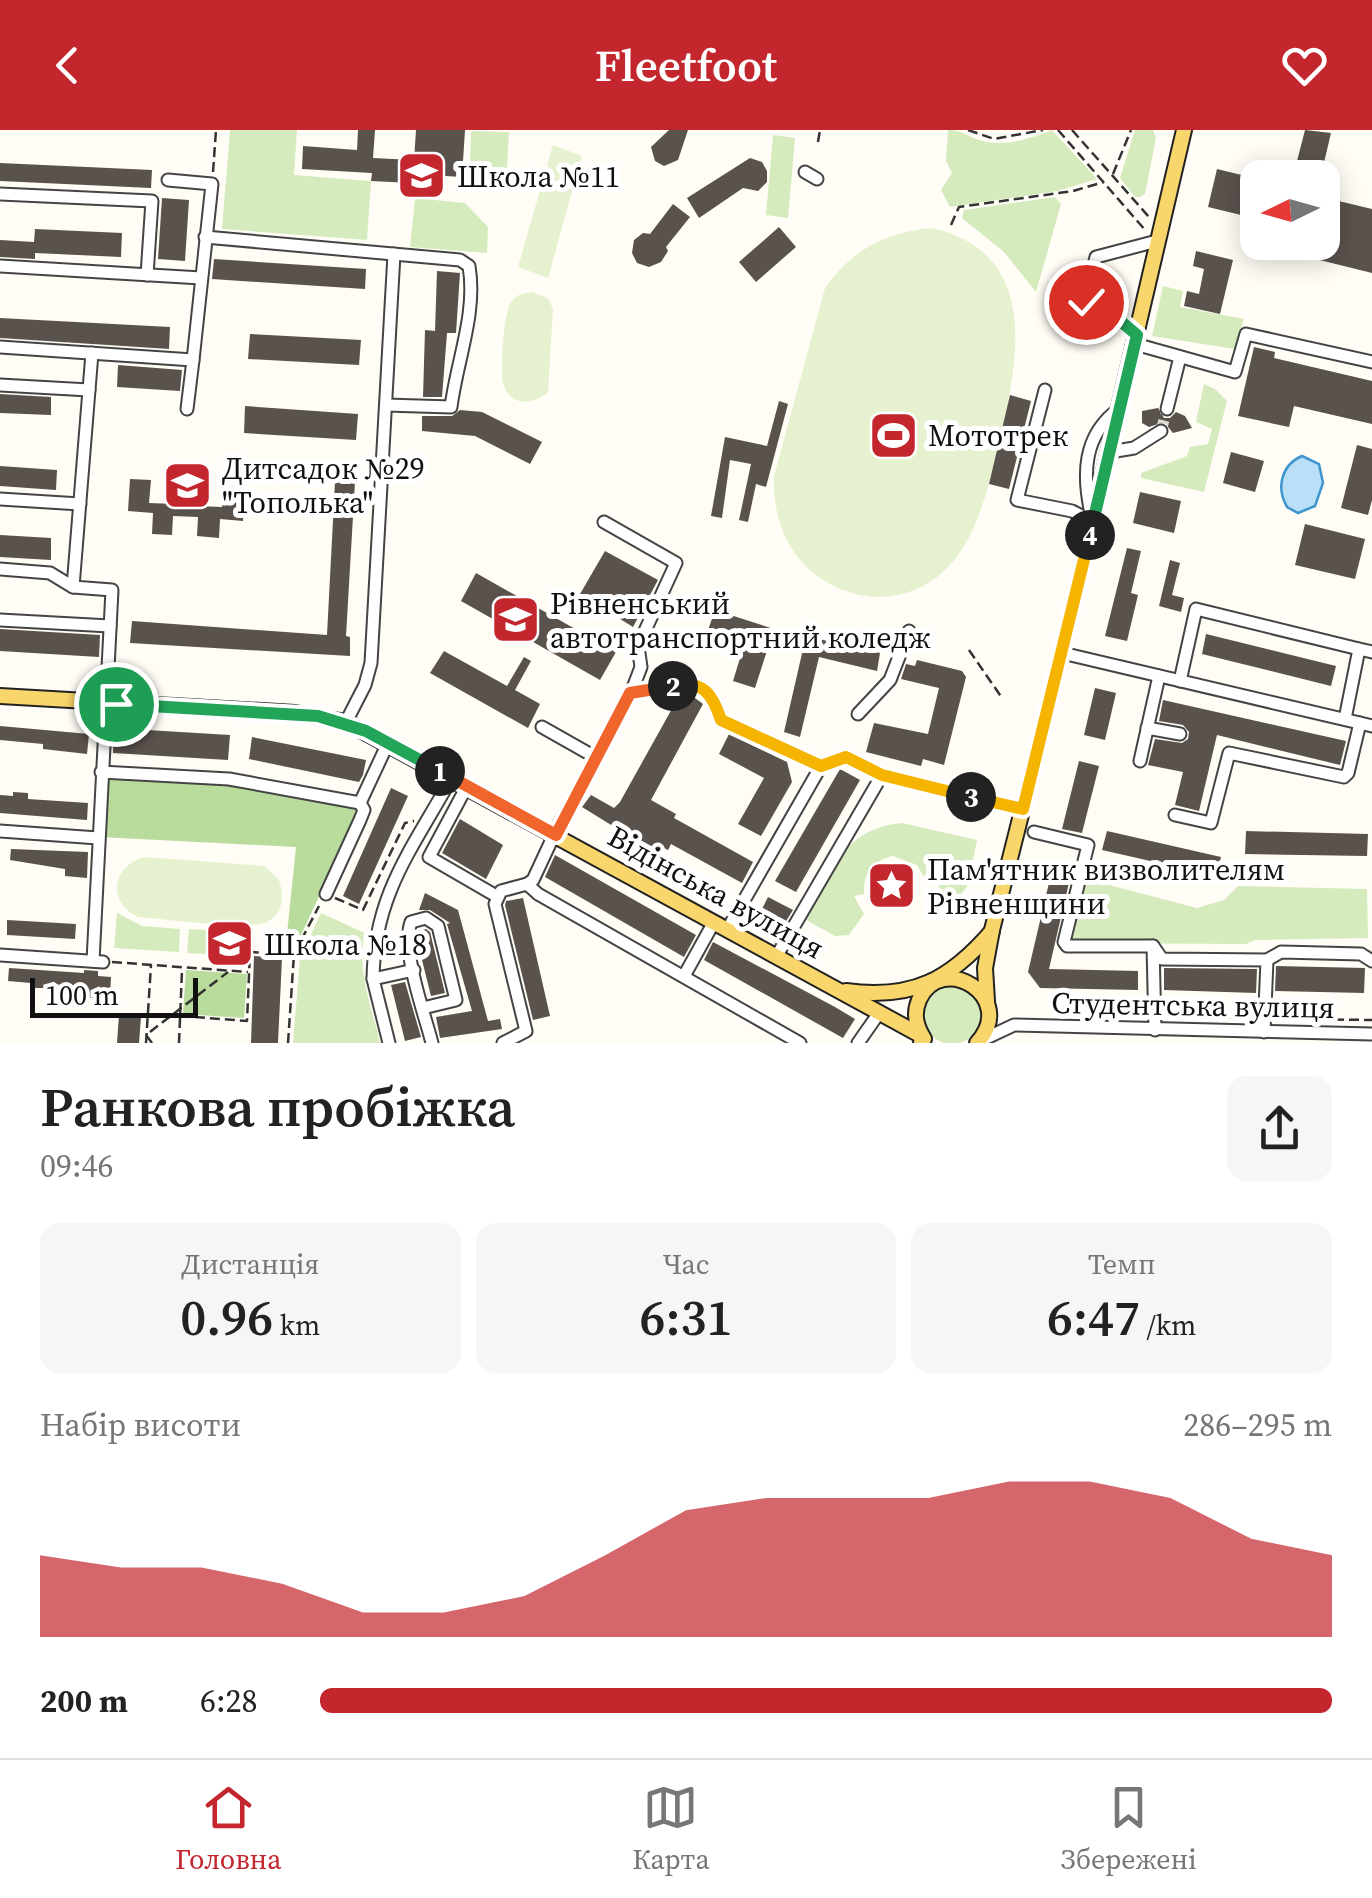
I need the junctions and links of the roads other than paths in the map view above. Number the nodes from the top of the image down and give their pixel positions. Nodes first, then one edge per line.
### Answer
1 (1174, 130) edge
2 (1184, 130) edge
3 (1180, 147) junction
4 (805, 172) dead end
5 (168, 180) dead end
6 (817, 180) dead end
7 (0, 194) edge
8 (1151, 236) junction
9 (206, 237) junction
10 (394, 254) junction
11 (0, 266) edge
12 (147, 275) junction
13 (201, 278) junction
14 (1136, 340) junction
15 (0, 347) edge
16 (92, 353) junction
17 (1180, 357) junction
18 (192, 360) junction
19 (1372, 362) edge
20 (0, 385) edge
21 (89, 390) junction
22 (1044, 390) dead end
23 (386, 405) junction
24 (1120, 408) junction
25 (187, 409) dead end
26 (1168, 410) tunnel mouth
27 (1161, 430) dead end
28 (1110, 452) junction
29 (0, 499) edge
30 (80, 504) junction
31 (604, 522) dead end
32 (1093, 522) junction
33 (0, 569) edge
34 (73, 587) junction
35 (0, 620) edge
36 (110, 626) junction
37 (909, 631) dead end
38 (1366, 650) edge
39 (1062, 653) junction
40 (1159, 676) junction
41 (1180, 681) junction
42 (690, 682) road end
43 (0, 696) edge
44 (104, 702) junction
45 (858, 714) dead end
46 (1344, 719) junction
47 (346, 722) junction
48 (1366, 724) edge
49 (542, 727) dead end
50 (1147, 728) junction
51 (1180, 734) dead end
52 (388, 742) junction
53 (595, 756) junction
54 (1140, 761) dead end
55 (821, 766) junction
56 (101, 772) junction
57 (882, 775) junction
58 (452, 777) junction
59 (467, 786) junction
60 (360, 803) junction
61 (1023, 809) junction
62 (1175, 815) dead end
63 (0, 830) edge
64 (1034, 832) dead end
65 (556, 835) junction
66 (98, 838) junction
67 (527, 884) junction
68 (326, 894) road end
69 (498, 898) junction
70 (720, 926) junction
71 (992, 930) junction
72 (1153, 946) junction
73 (0, 954) edge
74 (776, 957) junction
75 (1267, 960) junction
76 (1372, 961) edge
77 (414, 970) junction
78 (684, 976) junction
79 (372, 979) junction
80 (938, 981) junction
81 (837, 990) junction
82 (986, 1002) junction
83 (423, 1008) junction
84 (879, 1012) junction
85 (1155, 1023) junction
86 (1014, 1025) junction
87 (1264, 1032) junction
88 (1372, 1034) edge
89 (1207, 1037) edge
90 (1336, 1038) edge
91 (924, 1041) edge
92 (508, 1042) edge
93 (389, 1043) edge
94 (432, 1043) edge
95 (800, 1043) edge
96 (858, 1043) edge
97 (977, 1043) edge

1 - 3 street
2 - 3 main road
3 - 8 main road
4 - 6 street
5 - 9 street
7 - 12 street
8 - 14 main road
8 - 14 street
9 - 10 street
9 - 13 street
10 - 23 street
10 - 23 street
11 - 12 street
12 - 13 street
13 - 18 street
14 - 17 street
14 - 24 main road
15 - 16 street
16 - 18 street
16 - 21 street
17 - 19 street
17 - 26 street
18 - 25 street
20 - 21 street
21 - 30 street
22 - 32 street
23 - 47 street
24 - 28 main road
24 - 32 street
27 - 28 street
28 - 32 main road
29 - 30 street
30 - 34 street
31 - 53 street
32 - 39 main road
33 - 34 street
34 - 36 street
35 - 36 street
36 - 44 street
37 - 45 street
38 - 41 street
38 - 46 street
39 - 40 street
39 - 61 main road
40 - 41 street
40 - 50 street
41 - 46 street
42 - 55 street
43 - 44 main road, Відінська вулиця
44 - 47 main road, Відінська вулиця
44 - 56 street
46 - 48 street
47 - 52 main road, Відінська вулиця
48 - 62 street
49 - 53 street
50 - 51 street
50 - 54 street
52 - 58 main road, Відінська вулиця
52 - 60 street
53 - 65 street
55 - 57 street
55 - 70 street
56 - 60 street
56 - 66 street
57 - 61 street
57 - 74 street
58 - 59 main road, Відінська вулиця
58 - 79 street
59 - 65 main road, Відінська вулиця
59 - 69 street
60 - 68 street
61 - 71 main road
63 - 66 street
64 - 72 street
65 - 67 street
65 - 70 main road, Відінська вулиця
66 - 73 street
67 - 69 street
67 - 78 street
69 - 92 street
70 - 74 main road, Відінська вулиця
70 - 78 street
71 - 80 main road
71 - 82 main road
72 - 75 street
72 - 85 street
74 - 81 main road, Відінська вулиця
75 - 76 street
75 - 87 street
77 - 79 street
77 - 83 street
77 - 83 street
78 - 95 street
79 - 93 street
80 - 81 main road, Відінська вулиця
80 - 82 main road
80 - 91 main road
81 - 84 main road, Відінська вулиця
82 - 86 street
82 - 97 main road
83 - 94 street
84 - 91 main road, Відінська вулиця
84 - 96 street
85 - 86 street, Студентська вулиця
85 - 89 street, Студентська вулиця
86 - 97 street
87 - 89 street, Студентська вулиця
87 - 90 street, Студентська вулиця
88 - 90 street, Студентська вулиця

